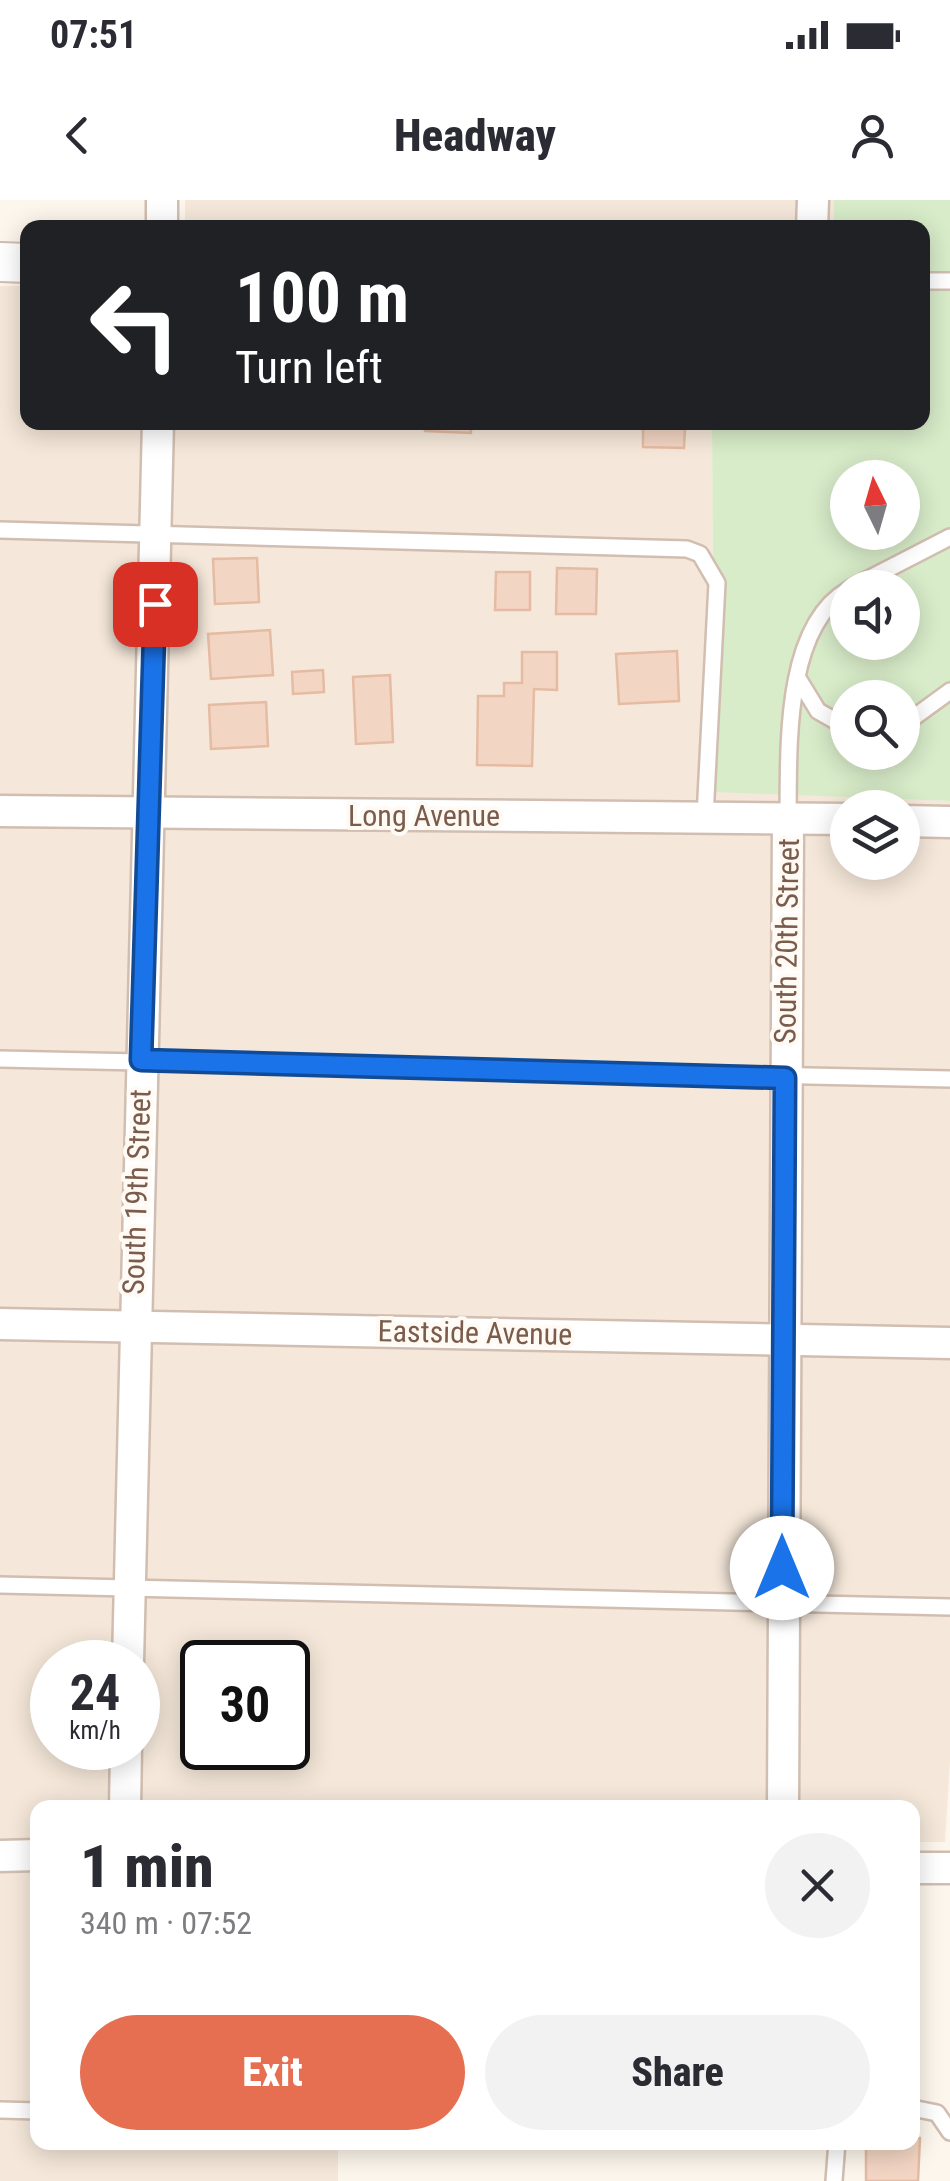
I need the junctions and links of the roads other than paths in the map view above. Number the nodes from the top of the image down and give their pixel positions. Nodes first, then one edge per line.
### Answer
1 (158, 430) edge
2 (0, 530) edge
3 (156, 533) junction
4 (950, 537) edge
5 (885, 570) edge
6 (830, 607) edge
7 (798, 676) junction
8 (950, 691) edge
9 (920, 713) edge
10 (830, 718) edge
11 (0, 812) edge
12 (151, 816) junction
13 (705, 817) junction
14 (788, 817) junction
15 (830, 818) edge
16 (920, 821) edge
17 (950, 822) edge
18 (0, 1059) edge
19 (141, 1060) junction
20 (785, 1078) junction
21 (950, 1079) edge
22 (0, 1324) edge
23 (134, 1326) junction
24 (782, 1340) junction
25 (950, 1343) edge
26 (0, 1586) edge
27 (129, 1588) junction
28 (782, 1606) junction
29 (950, 1608) edge
30 (128, 1640) edge
31 (126, 1770) edge
32 (125, 1800) edge
33 (783, 1800) edge
34 (0, 1856) edge
35 (30, 1856) edge
36 (920, 1868) edge
37 (950, 1868) edge
38 (0, 2110) edge
39 (920, 2110) edge
40 (30, 2111) edge
41 (950, 2132) edge
42 (836, 2150) edge
43 (834, 2181) edge

1 - 3 street, South 19th Street
2 - 3 lane
3 - 12 street, South 19th Street
3 - 13 lane
4 - 5 lane, South 20th Street
6 - 7 lane, South 20th Street
7 - 10 lane
7 - 14 lane, South 20th Street
8 - 9 lane
11 - 12 street, Long Avenue
12 - 13 street, Long Avenue
12 - 19 street, South 19th Street
13 - 14 street, Long Avenue
14 - 15 street, Long Avenue
14 - 20 street, South 20th Street
16 - 17 street
18 - 19 lane
19 - 20 lane
19 - 23 street, South 19th Street
20 - 21 lane
20 - 24 street, South 20th Street
22 - 23 street, Eastside Avenue
23 - 24 street, Eastside Avenue
23 - 27 street, South 19th Street
24 - 25 street, Eastside Avenue
24 - 28 street, South 20th Street
26 - 27 lane
27 - 28 lane
27 - 30 street, South 19th Street
28 - 29 lane
28 - 33 street, South 20th Street
31 - 32 street
34 - 35 street
36 - 37 street
38 - 40 lane
39 - 41 lane
42 - 43 lane

